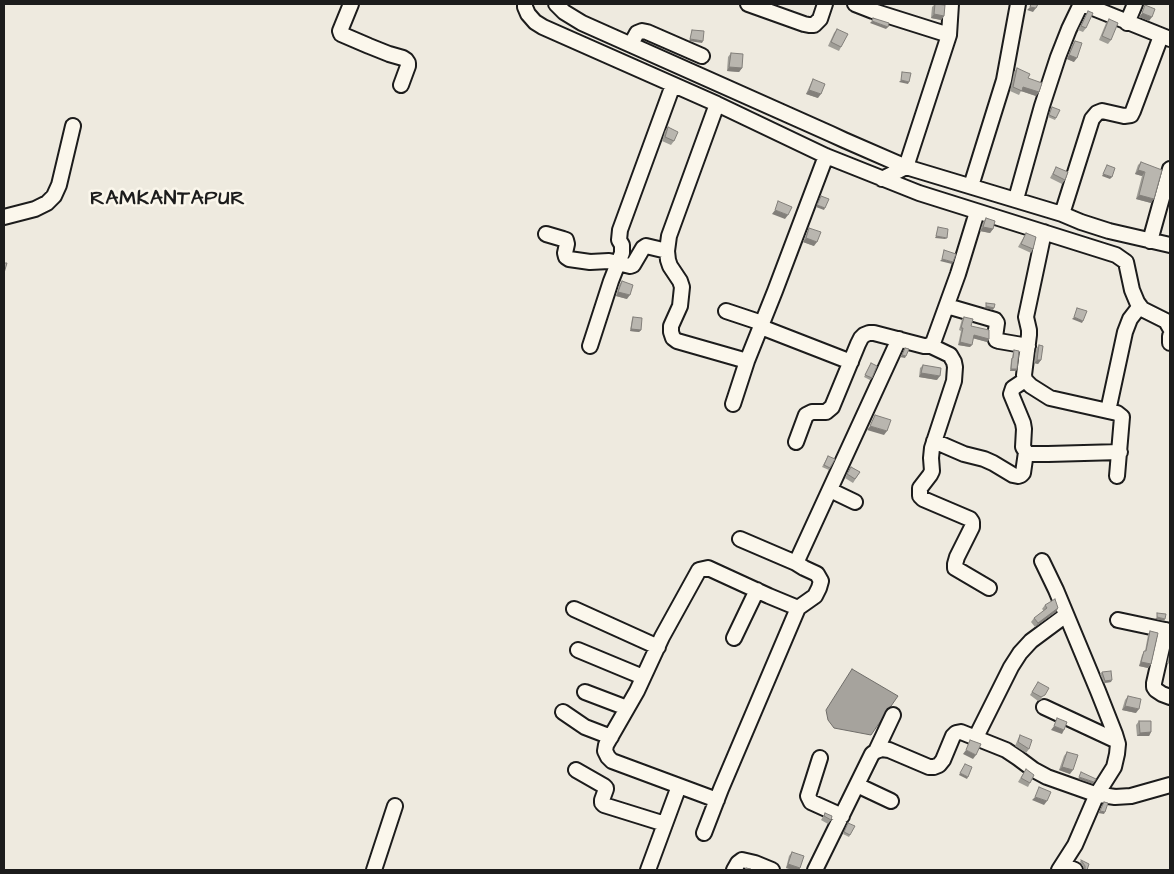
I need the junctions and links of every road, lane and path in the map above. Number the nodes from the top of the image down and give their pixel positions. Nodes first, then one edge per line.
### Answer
1 (351, 4) edge
2 (525, 4) edge
3 (556, 4) edge
4 (748, 4) edge
5 (825, 4) edge
6 (855, 4) edge
7 (951, 4) edge
8 (1018, 4) edge
9 (1082, 4) edge
10 (1135, 4) edge
11 (1127, 23) junction
12 (948, 35) junction
13 (1167, 36) edge
14 (631, 44) junction
15 (702, 56) dead end
16 (673, 84) junction
17 (400, 85) dead end
18 (717, 104) junction
19 (73, 126) dead end
20 (831, 134) junction
21 (810, 148) junction
22 (826, 156) junction
23 (906, 167) junction
24 (1170, 169) edge
25 (882, 179) junction
26 (971, 186) junction
27 (1016, 199) junction
28 (977, 212) junction
29 (1062, 214) junction
30 (4, 217) edge
31 (1044, 232) junction
32 (546, 234) dead end
33 (1150, 241) junction
34 (1170, 245) edge
35 (667, 251) junction
36 (618, 264) junction
37 (947, 306) junction
38 (1140, 306) junction
39 (726, 311) dead end
40 (761, 325) junction
41 (1170, 328) edge
42 (1170, 336) edge
43 (899, 339) junction
44 (1170, 343) edge
45 (590, 346) dead end
46 (929, 346) junction
47 (1028, 346) junction
48 (747, 361) junction
49 (851, 362) junction
50 (1025, 380) junction
51 (733, 404) dead end
52 (1108, 410) junction
53 (934, 441) junction
54 (796, 442) dead end
55 (1026, 452) junction
56 (1120, 452) junction
57 (1117, 476) dead end
58 (830, 490) junction
59 (856, 502) dead end
60 (740, 539) dead end
61 (1042, 561) dead end
62 (796, 563) junction
63 (989, 588) dead end
64 (757, 590) junction
65 (798, 608) junction
66 (574, 609) dead end
67 (1066, 616) junction
68 (1118, 620) dead end
69 (1168, 631) edge
70 (734, 638) dead end
71 (658, 647) junction
72 (578, 650) dead end
73 (643, 677) junction
74 (585, 692) dead end
75 (1170, 697) edge
76 (1044, 707) dead end
77 (627, 708) junction
78 (563, 712) dead end
79 (893, 715) dead end
80 (611, 737) junction
81 (976, 737) junction
82 (1117, 741) junction
83 (876, 751) junction
84 (820, 758) dead end
85 (576, 770) dead end
86 (857, 784) junction
87 (1170, 785) edge
88 (679, 786) junction
89 (1098, 794) junction
90 (717, 800) junction
91 (891, 801) dead end
92 (395, 806) dead end
93 (842, 816) junction
94 (665, 824) junction
95 (704, 833) dead end
96 (1065, 868) edge
97 (374, 870) edge
98 (648, 870) edge
99 (734, 870) edge
100 (772, 870) edge
101 (815, 870) edge

1 - 17 street
2 - 16 street
3 - 14 street
4 - 5 street
6 - 12 street
7 - 12 street
8 - 26 street
9 - 11 street
9 - 27 street
10 - 11 street
11 - 13 street
12 - 23 street
13 - 29 street
14 - 15 street
14 - 20 street
16 - 18 street
16 - 36 street
18 - 21 street
18 - 35 street
19 - 30 street
20 - 21 street
20 - 23 street
21 - 22 street
22 - 25 street
22 - 40 street
23 - 25 street
23 - 26 street
24 - 33 street
25 - 28 street
26 - 27 street
27 - 29 street
28 - 31 street
28 - 37 street
29 - 33 street
31 - 38 street
31 - 47 street
32 - 36 street
33 - 34 street
35 - 36 street
35 - 48 street
36 - 45 street
37 - 46 street
37 - 47 street
38 - 41 street
38 - 52 street
39 - 40 street
40 - 48 street
40 - 49 street
42 - 44 street
43 - 46 street
43 - 49 street
43 - 58 street
46 - 53 street
47 - 50 street
48 - 51 street
49 - 54 street
50 - 52 street
50 - 55 street
52 - 56 street
53 - 55 street
53 - 63 street
55 - 56 street
56 - 57 street
58 - 59 street
58 - 62 street
60 - 62 street
61 - 67 street
62 - 65 street
64 - 65 street
64 - 70 street
64 - 71 street
65 - 90 street
66 - 71 street
67 - 81 street
67 - 82 street
68 - 69 street
69 - 75 street
71 - 73 street
72 - 73 street
73 - 77 street
74 - 77 street
76 - 82 street
77 - 80 street
78 - 80 street
79 - 83 street
80 - 88 street
81 - 83 street
81 - 89 street
82 - 89 street
83 - 86 street
84 - 93 street
85 - 94 street
86 - 91 street
86 - 93 street
87 - 89 street
88 - 90 street
88 - 94 street
89 - 96 street
90 - 95 street
92 - 97 street
93 - 101 street
94 - 98 street
99 - 100 street

